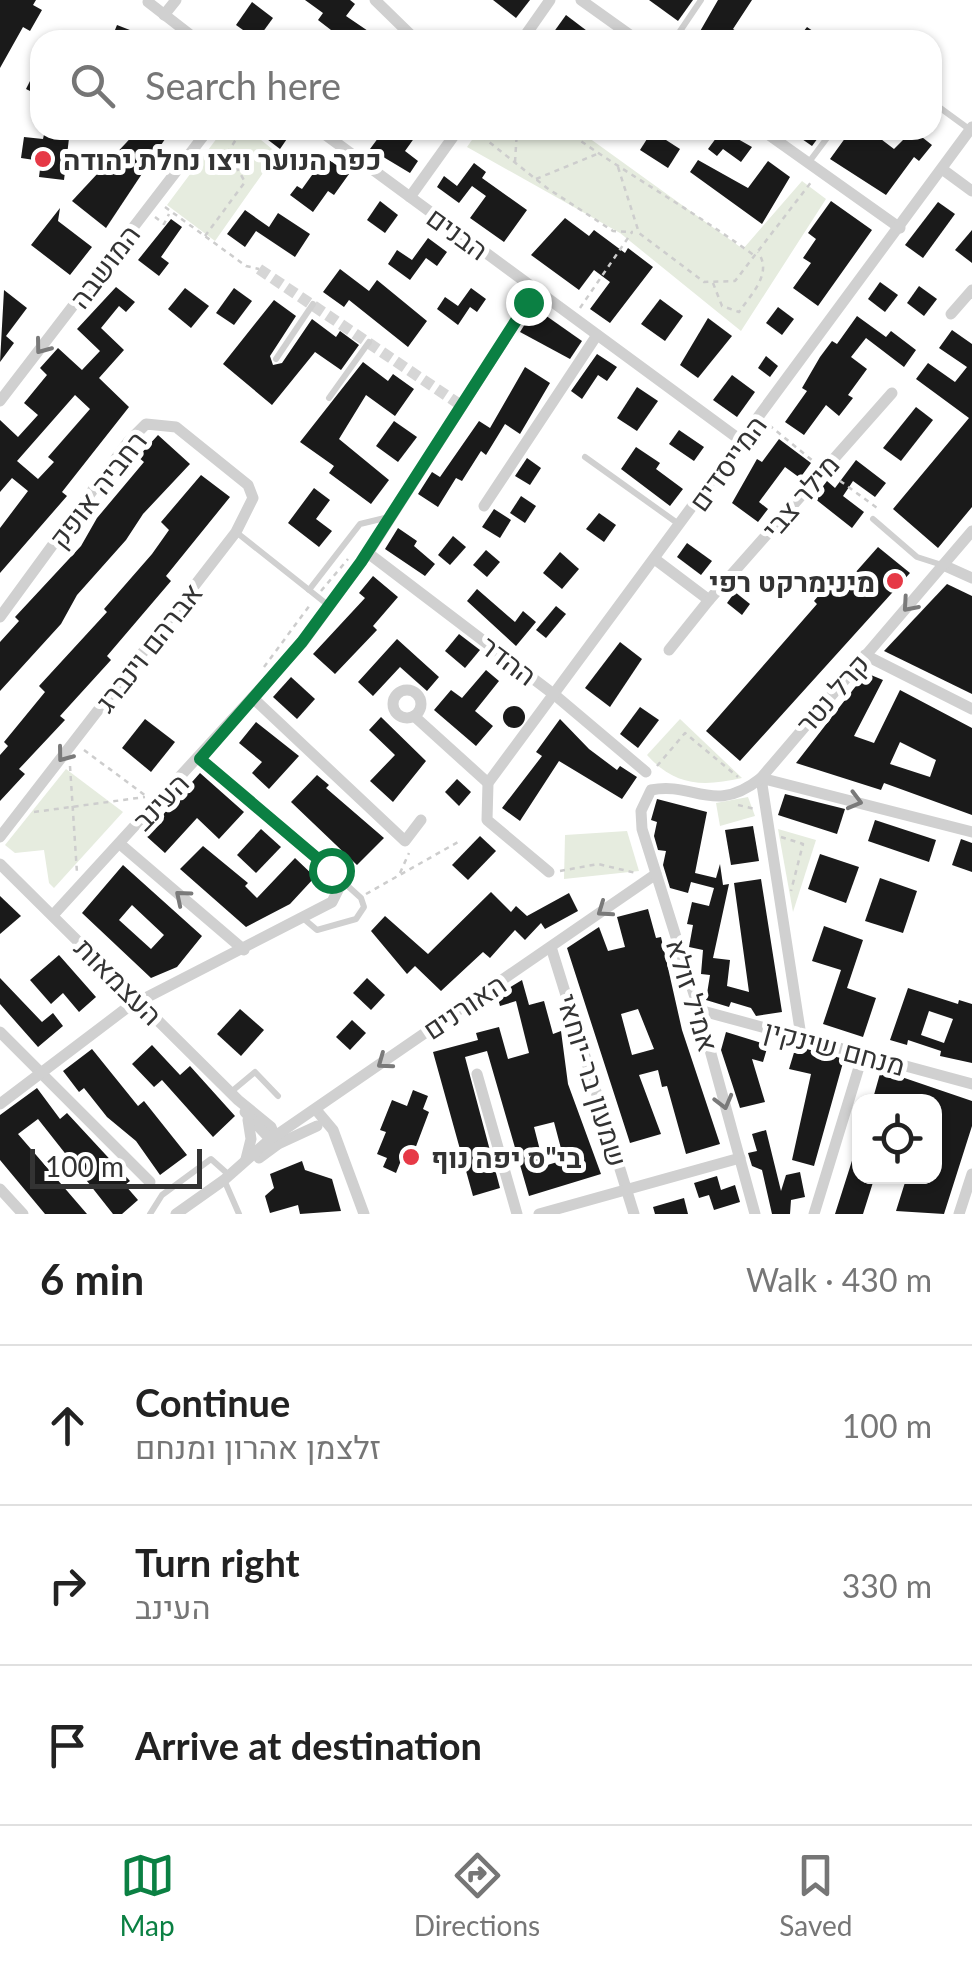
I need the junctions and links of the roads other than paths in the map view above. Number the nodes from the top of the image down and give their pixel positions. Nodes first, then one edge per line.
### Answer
1 (176, 0) edge
2 (375, 0) edge
3 (550, 0) edge
4 (702, 0) edge
5 (146, 1) edge
6 (586, 2) edge
7 (164, 15) junction
8 (184, 30) edge
9 (406, 30) edge
10 (529, 30) edge
11 (624, 30) edge
12 (681, 30) edge
13 (942, 109) edge
14 (971, 128) edge
15 (200, 140) edge
16 (332, 140) edge
17 (451, 140) edge
18 (776, 140) edge
19 (829, 140) edge
20 (814, 168) junction
21 (942, 169) junction
22 (972, 190) edge
23 (410, 198) junction
24 (900, 228) junction
25 (536, 290) junction
26 (972, 290) edge
27 (313, 304) dead end
28 (951, 314) dead end
29 (597, 335) junction
30 (369, 342) dead end
31 (276, 359) dead end
32 (892, 393) dead end
33 (329, 398) dead end
34 (0, 402) edge
35 (743, 442) junction
36 (214, 458) joint
37 (585, 458) dead end
38 (484, 506) dead end
39 (391, 516) junction
40 (873, 519) dead end
41 (682, 526) junction
42 (972, 531) edge
43 (236, 532) junction
44 (363, 550) junction
45 (656, 560) junction
46 (943, 565) junction
47 (972, 578) edge
48 (309, 590) junction
49 (710, 600) junction
50 (323, 601) junction
51 (0, 618) edge
52 (670, 650) dead end
53 (865, 655) junction
54 (556, 696) junction
55 (254, 699) junction
56 (972, 709) edge
57 (414, 716) dead end
58 (200, 759) junction
59 (648, 774) road end
60 (755, 782) junction
61 (488, 783) junction
62 (421, 820) dead end
63 (972, 832) edge
64 (0, 836) edge
65 (120, 844) junction
66 (0, 864) edge
67 (549, 872) road end
68 (656, 874) junction
69 (339, 878) junction
70 (54, 914) junction
71 (304, 919) junction
72 (551, 947) junction
73 (244, 950) junction
74 (140, 1002) junction
75 (698, 1010) junction
76 (0, 1032) edge
77 (801, 1036) junction
78 (864, 1054) junction
79 (40, 1074) junction
80 (478, 1074) dead end
81 (972, 1084) edge
82 (234, 1096) junction
83 (278, 1096) dead end
84 (0, 1104) edge
85 (317, 1111) junction
86 (247, 1116) junction
87 (318, 1126) junction
88 (274, 1140) junction
89 (340, 1150) junction
90 (740, 1158) junction
91 (246, 1159) junction
92 (972, 1174) edge
93 (227, 1178) junction
94 (150, 1182) dead end
95 (626, 1187) junction
96 (0, 1190) edge
97 (23, 1214) edge
98 (150, 1214) edge
99 (176, 1214) edge
100 (238, 1214) edge
101 (364, 1214) edge
102 (517, 1214) edge
103 (539, 1214) edge
104 (634, 1214) edge
105 (755, 1214) edge
106 (814, 1214) edge
107 (960, 1214) edge

1 - 7 street
2 - 9 street
3 - 10 street
4 - 12 lane
5 - 7 street
6 - 11 street
7 - 8 street
13 - 14 lane
14 - 21 street, המייסדים
15 -> 34 street, המושבה
16 - 23 street, הבנים
17 - 23 street
18 - 20 street
19 - 20 lane
20 - 24 street
21 - 22 street
21 - 24 street, המייסדים
23 - 25 street, הבנים
24 - 35 street, המייסדים
25 - 29 street, הבנים
25 - 39 street, העינב
26 - 28 street
27 - 31 lane
29 - 35 street, הבנים
29 - 38 street
30 - 33 lane
32 - 49 street, מילר צבי
35 - 41 street, המייסדים
36 - 43 street, אברהם וינברג
36 - 51 street, רחביה אופק
37 - 41 lane
39 - 44 street, העינב
39 - 48 lane
40 - 46 lane
41 - 45 street, המייסדים
42 - 46 street, קרל נטר
43 - 48 lane
43 -> 64 street, אברהם וינברג
44 - 50 street, העינב
44 - 54 street, ההדר
45 - 49 street
45 - 54 street, המייסדים
46 - 47 street
46 -> 53 street, קרל נטר
48 - 50 lane
49 - 52 street, מילר צבי
50 - 55 street, העינב
53 - 56 street
53 - 60 street, קרל נטר
54 - 59 street, ההדר
54 - 61 street, המייסדים
55 - 58 street, העינב
55 - 62 street
57 - 61 street
58 - 65 street, העינב
58 - 69 street
60 -> 63 street
60 - 68 street, אמיל זולא
60 - 77 street
61 - 67 street
65 - 70 street, העינב
73 -> 65 street
66 - 70 street, העצמאות
68 -> 72 street, האורנים
68 - 75 street, אמיל זולא
69 - 71 street
69 - 71 lane
70 - 74 street, העצמאות
71 - 73 street
72 -> 85 street, האורנים
72 - 95 street, שמעון בר-יוחאי
73 - 74 street
74 - 79 street
74 - 82 street, העצמאות
75 - 77 street, מנחם שינקין
75 -> 90 street, אמיל זולא
76 - 79 street
77 - 78 street, מנחם שינקין
78 - 81 street, מנחם שינקין
78 - 106 street
79 - 84 street
79 - 94 street
80 - 102 street
82 - 83 lane
82 - 86 street, העצמאות
82 - 88 street, העצמאות
85 - 87 street
85 - 88 street, האורנים
85 - 89 street
86 - 88 street, העצמאות
86 - 91 street
87 - 88 street
87 - 89 street
88 - 91 street
88 - 93 street
89 - 101 street
90 - 95 street
90 - 105 street, אמיל זולא
91 - 93 street
92 - 107 street
93 - 98 lane
93 - 99 street
93 - 100 lane
95 - 103 street
95 - 104 street, שמעון בר-יוחאי
96 - 97 street

